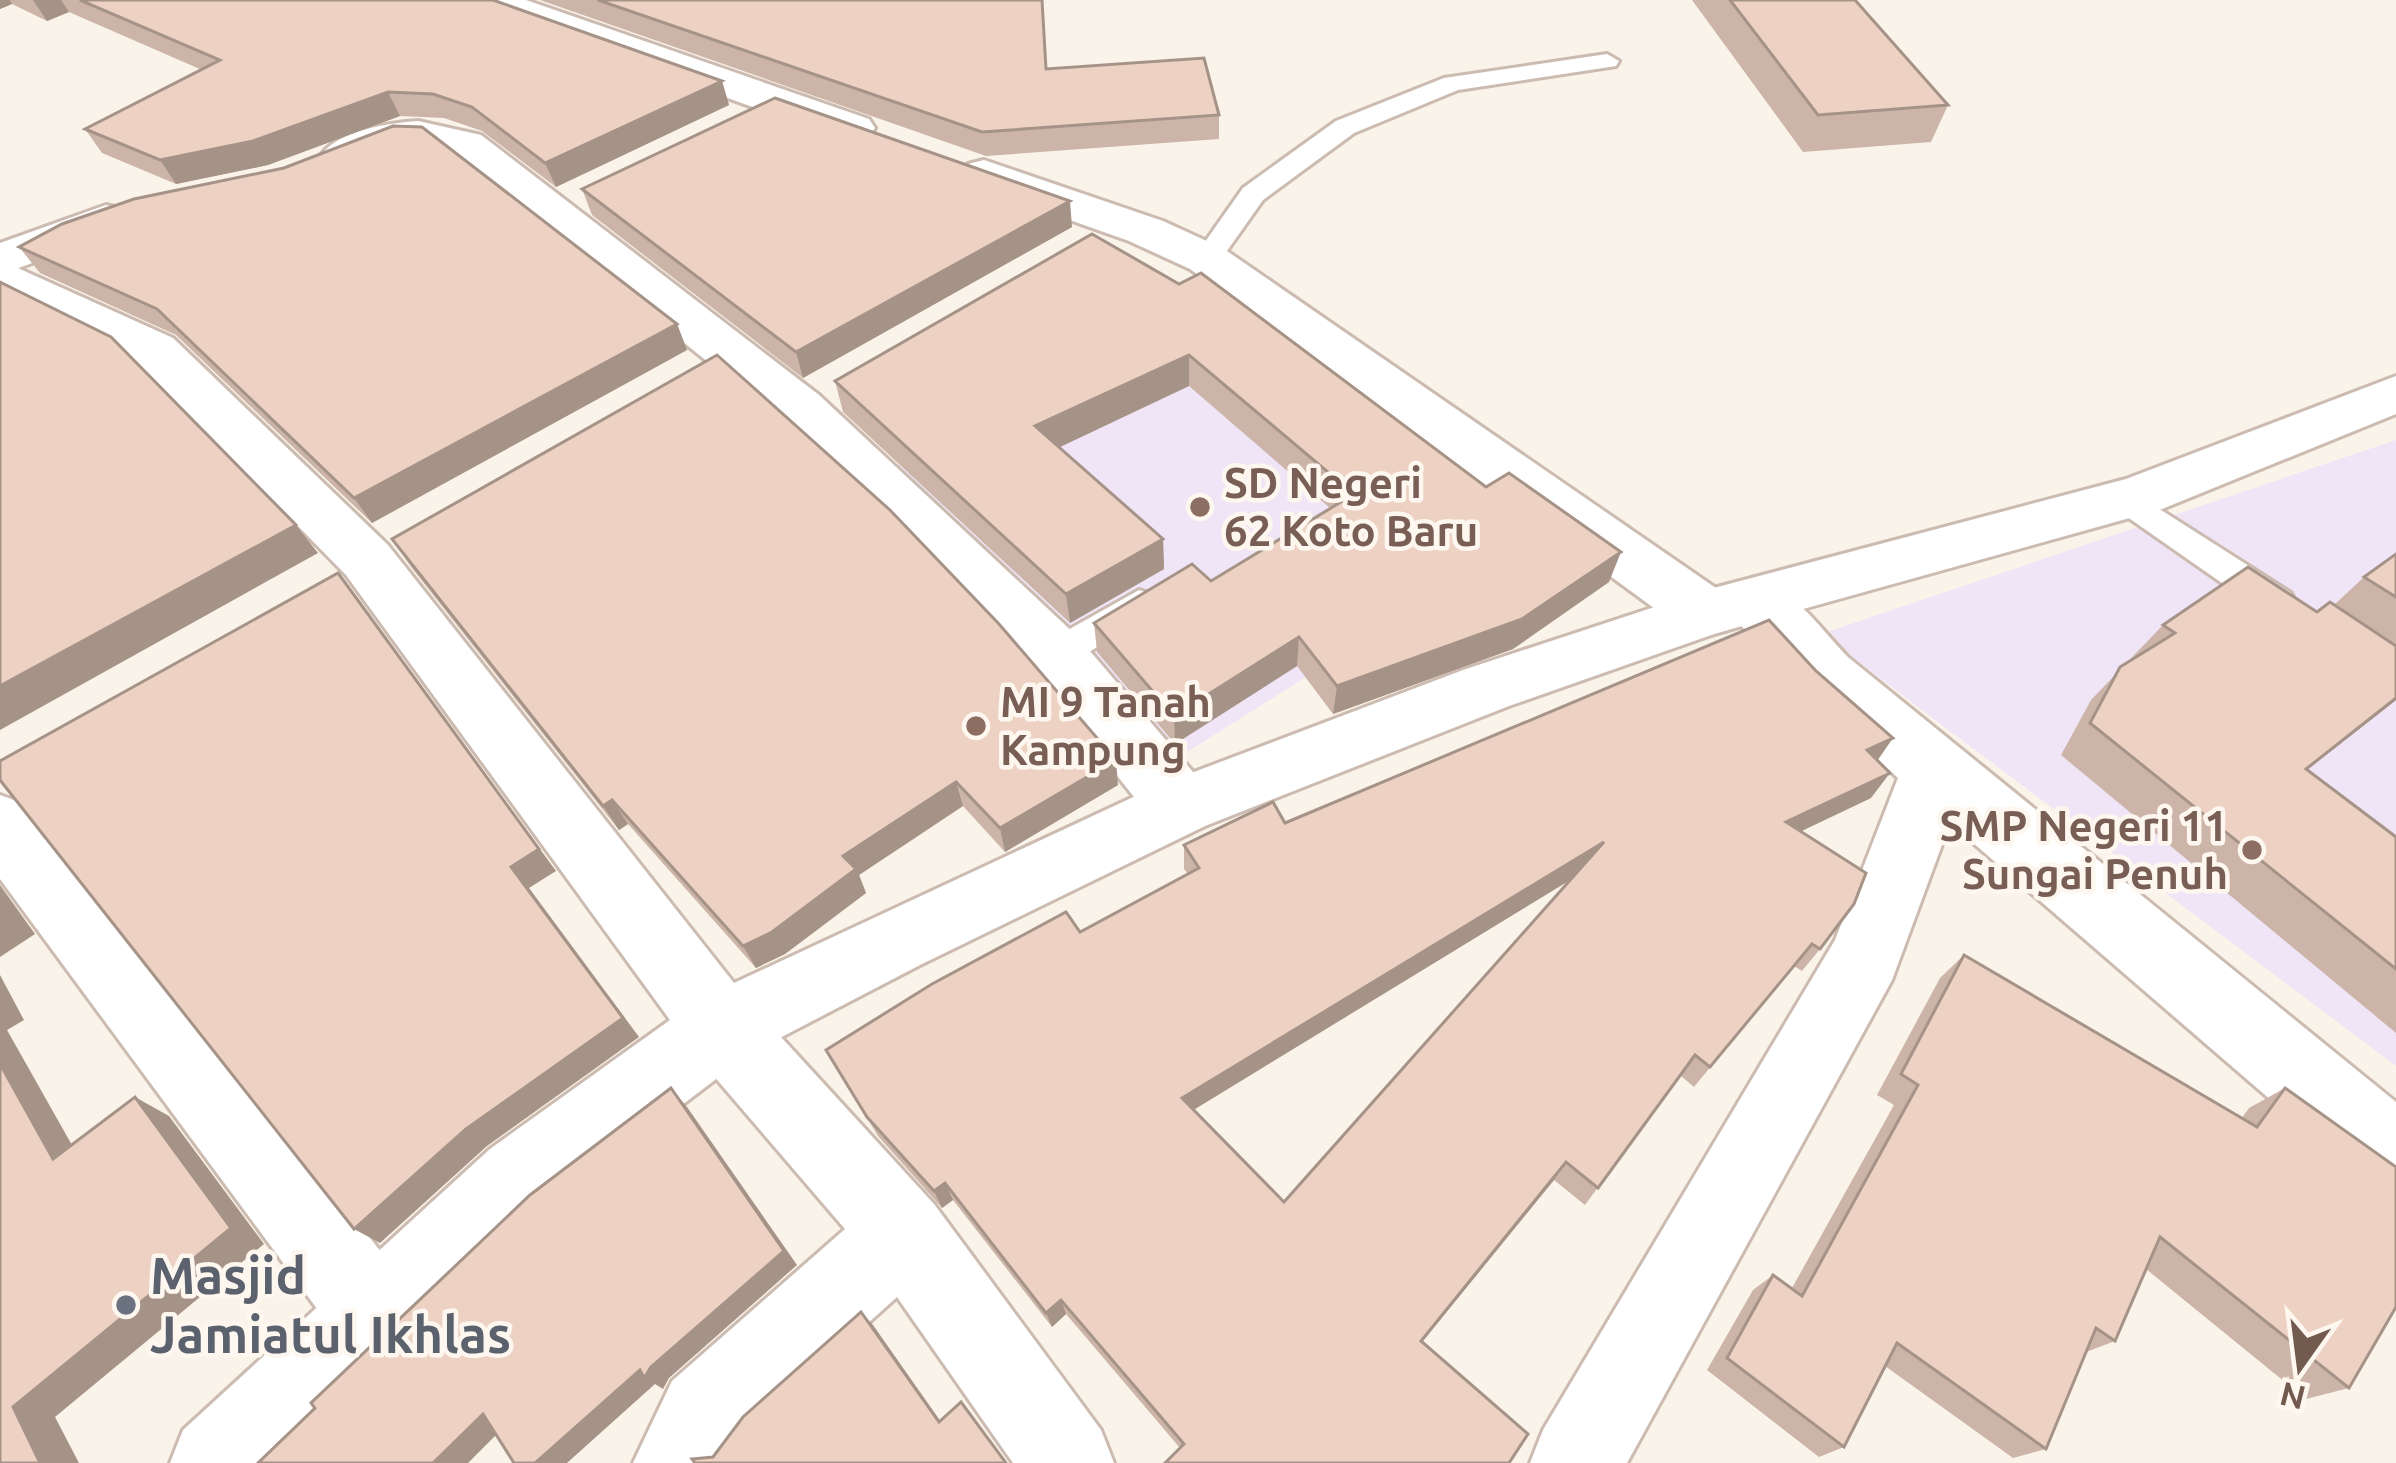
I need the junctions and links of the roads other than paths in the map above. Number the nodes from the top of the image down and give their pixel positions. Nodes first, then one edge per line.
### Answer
1 (488, 0) edge
2 (1607, 61) dead end
3 (779, 103) junction
4 (717, 132) edge
5 (886, 140) edge
6 (950, 163) edge
7 (304, 172) edge
8 (157, 205) edge
9 (1122, 223) junction
10 (1061, 257) edge
11 (1207, 259) junction
12 (0, 260) edge
13 (0, 275) edge
14 (730, 354) junction
15 (669, 388) edge
16 (2396, 394) edge
17 (2125, 499) junction
18 (1174, 582) edge
19 (1730, 607) junction
20 (2299, 618) edge
21 (1056, 654) junction
22 (1936, 770) junction
23 (1181, 806) junction
24 (0, 825) edge
25 (722, 1028) junction
26 (2396, 1154) edge
27 (904, 1234) junction
28 (374, 1313) junction
29 (216, 1463) edge
30 (680, 1463) edge
31 (1069, 1463) edge
32 (1576, 1463) edge

1 - 3 street
2 - 11 lane
3 - 4 street
3 - 5 street
6 - 9 street
7 - 14 street
8 - 12 street
9 - 10 street
9 - 11 street
11 - 19 street
13 - 25 street
14 - 15 street
14 - 21 street
16 - 17 street
17 - 19 street
17 - 20 lane
18 - 21 lane
19 - 22 street
19 - 23 street
21 - 23 street
22 - 26 street
22 - 32 street
23 - 25 street
24 - 28 street
25 - 27 street
25 - 28 street
27 - 30 street
27 - 31 street
28 - 29 street

